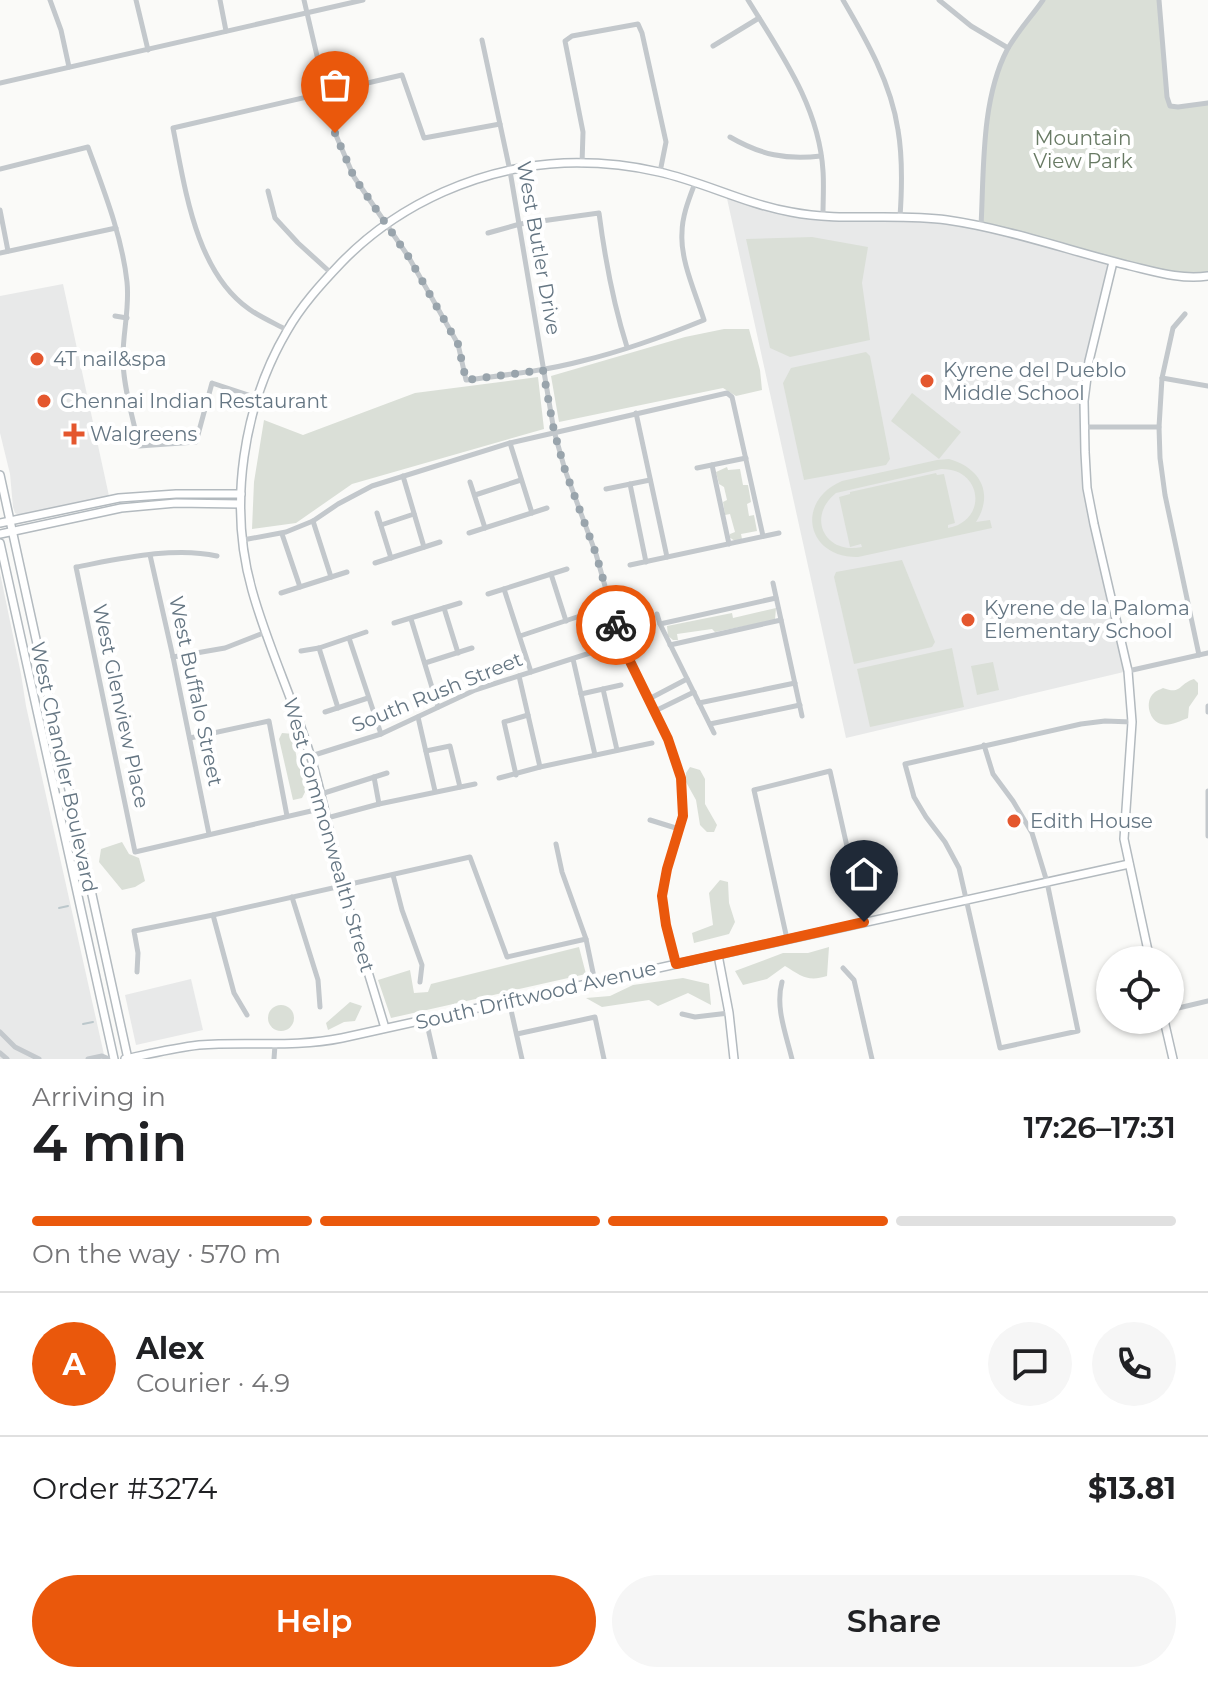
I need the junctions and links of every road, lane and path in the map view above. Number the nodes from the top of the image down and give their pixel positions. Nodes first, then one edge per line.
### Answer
1 (50, 0) edge
2 (136, 0) edge
3 (220, 0) edge
4 (304, 0) edge
5 (363, 0) edge
6 (748, 0) edge
7 (843, 0) edge
8 (939, 0) edge
9 (1043, 0) edge
10 (1159, 0) edge
11 (307, 13) junction
12 (759, 18) junction
13 (226, 31) junction
14 (482, 40) dead end
15 (713, 46) dead end
16 (1008, 48) junction
17 (148, 50) junction
18 (69, 67) junction
19 (0, 83) edge
20 (325, 93) junction
21 (1208, 103) edge
22 (500, 124) junction
23 (730, 137) dead end
24 (821, 156) junction
25 (582, 164) junction
26 (0, 169) edge
27 (510, 171) junction
28 (660, 172) junction
29 (695, 183) junction
30 (268, 191) dead end
31 (0, 210) edge
32 (823, 215) junction
33 (900, 217) junction
34 (387, 223) junction
35 (520, 224) junction
36 (981, 226) junction
37 (116, 228) junction
38 (488, 233) dead end
39 (8, 251) junction
40 (0, 253) edge
41 (1113, 262) junction
42 (331, 273) junction
43 (1208, 276) edge
44 (1185, 314) dead end
45 (115, 316) dead end
46 (127, 318) junction
47 (287, 330) junction
48 (627, 347) junction
49 (543, 370) junction
50 (1162, 378) junction
51 (1208, 386) edge
52 (257, 398) junction
53 (636, 413) junction
54 (1084, 426) junction
55 (1159, 427) junction
56 (554, 431) junction
57 (510, 443) junction
58 (746, 458) junction
59 (712, 465) junction
60 (697, 468) dead end
61 (0, 475) edge
62 (403, 476) junction
63 (521, 480) junction
64 (650, 480) junction
65 (470, 482) dead end
66 (630, 484) junction
67 (606, 489) dead end
68 (475, 495) junction
69 (240, 499) junction
70 (98, 502) junction
71 (547, 508) dead end
72 (100, 511) junction
73 (377, 513) dead end
74 (532, 513) junction
75 (414, 514) junction
76 (10, 521) junction
77 (313, 521) junction
78 (0, 523) edge
79 (381, 525) junction
80 (485, 528) junction
81 (12, 532) junction
82 (469, 533) dead end
83 (779, 533) dead end
84 (0, 534) edge
85 (282, 534) junction
86 (763, 536) junction
87 (243, 540) junction
88 (440, 542) dead end
89 (0, 543) edge
90 (729, 544) junction
91 (424, 547) junction
92 (150, 555) junction
93 (217, 556) dead end
94 (667, 557) junction
95 (391, 558) junction
96 (646, 562) junction
97 (375, 563) dead end
98 (630, 565) dead end
99 (567, 569) dead end
100 (347, 572) dead end
101 (551, 574) junction
102 (331, 577) junction
103 (773, 583) dead end
104 (300, 587) junction
105 (504, 589) junction
106 (281, 593) dead end
107 (488, 594) dead end
108 (777, 598) junction
109 (460, 603) dead end
110 (444, 608) junction
111 (657, 614) dead end
112 (580, 616) dead end
113 (411, 619) junction
114 (781, 620) junction
115 (566, 621) junction
116 (394, 623) dead end
117 (660, 624) junction
118 (266, 632) junction
119 (366, 632) dead end
120 (520, 636) junction
121 (349, 638) junction
122 (621, 643) junction
123 (670, 645) junction
124 (319, 648) junction
125 (472, 648) dead end
126 (301, 651) dead end
127 (458, 653) junction
128 (1208, 653) edge
129 (1199, 655) junction
130 (173, 657) junction
131 (573, 659) junction
132 (425, 663) junction
133 (1128, 671) junction
134 (531, 672) junction
135 (519, 676) junction
136 (795, 683) junction
137 (621, 685) dead end
138 (691, 685) junction
139 (603, 689) junction
140 (581, 694) junction
141 (368, 698) junction
142 (647, 700) junction
143 (699, 703) junction
144 (800, 705) junction
145 (1208, 706) edge
146 (438, 707) junction
147 (338, 708) junction
148 (325, 712) dead end
149 (653, 712) junction
150 (1208, 712) edge
151 (528, 715) junction
152 (802, 716) dead end
153 (418, 717) junction
154 (1132, 722) junction
155 (710, 724) junction
156 (714, 733) dead end
157 (381, 734) junction
158 (190, 738) junction
159 (652, 743) dead end
160 (984, 745) junction
161 (617, 750) junction
162 (426, 751) junction
163 (595, 755) junction
164 (311, 756) junction
165 (540, 767) junction
166 (387, 773) dead end
167 (516, 775) junction
168 (374, 777) junction
169 (499, 778) dead end
170 (475, 784) dead end
171 (460, 787) junction
172 (435, 791) junction
173 (1208, 791) edge
174 (321, 794) junction
175 (379, 804) junction
176 (325, 808) junction
177 (287, 816) junction
178 (327, 818) junction
179 (650, 820) dead end
180 (679, 829) junction
181 (209, 834) junction
182 (1208, 836) edge
183 (556, 844) dead end
184 (1129, 864) junction
185 (393, 875) junction
186 (1047, 882) junction
187 (343, 885) junction
188 (292, 897) junction
189 (967, 899) junction
190 (213, 915) junction
191 (864, 922) junction
192 (586, 939) junction
193 (787, 939) junction
194 (1147, 946) edge
195 (718, 955) junction
196 (676, 964) junction
197 (843, 968) dead end
198 (137, 972) dead end
199 (420, 982) dead end
200 (595, 982) junction
201 (782, 982) dead end
202 (509, 1001) junction
203 (1208, 1001) edge
204 (320, 1007) dead end
205 (1184, 1007) edge
206 (729, 1013) junction
207 (682, 1014) dead end
208 (247, 1015) dead end
209 (426, 1020) junction
210 (385, 1028) junction
211 (0, 1032) edge
212 (517, 1034) junction
213 (1167, 1034) edge
214 (275, 1045) junction
215 (0, 1053) edge
216 (29, 1058) edge
217 (7, 1059) edge
218 (39, 1059) edge
219 (88, 1059) edge
220 (111, 1059) edge
221 (127, 1059) edge
222 (274, 1059) edge
223 (435, 1059) edge
224 (522, 1059) edge
225 (604, 1059) edge
226 (734, 1059) edge
227 (792, 1059) edge
228 (872, 1059) edge
229 (1173, 1059) edge

1 - 18 street
2 - 17 street
3 - 13 street
4 - 11 street
5 - 11 street
6 - 12 street
7 - 33 street
8 - 16 street
9 - 16 street
10 - 21 street
11 - 13 street
11 - 20 street
12 - 15 street
12 - 24 street
13 - 17 street
14 - 22 street, West Butler Drive
16 - 36 street
17 - 18 street
18 - 19 street
20 - 22 street
20 - 34 street
20 - 47 street
22 - 27 street, West Butler Drive
23 - 24 street
24 - 32 street
25 - 27 street, West Commonwealth Street
25 - 28 street, West Commonwealth Street
25 - 28 street
26 - 37 street
27 - 34 street, West Commonwealth Street
27 - 35 street, West Butler Drive
28 - 29 street, West Commonwealth Street
29 - 32 street, West Commonwealth Street
29 - 48 street
30 - 42 street
31 - 39 street
32 - 33 street, West Commonwealth Street
33 - 36 street, West Commonwealth Street
34 - 42 street, West Commonwealth Street
34 - 49 street
35 - 38 street
35 - 48 street
35 - 49 street, West Butler Drive
36 - 41 street, West Commonwealth Street
37 - 39 street
37 - 46 street
39 - 40 street
41 - 43 street, West Commonwealth Street
41 - 54 street
42 - 47 street, West Commonwealth Street
44 - 50 street
45 - 46 street
46 - 52 street
47 - 52 street, West Commonwealth Street
48 - 49 street
49 - 56 street, West Butler Drive
50 - 51 street
50 - 55 street
52 - 69 street, West Commonwealth Street
53 - 56 street
53 - 58 street
53 - 64 street
54 - 55 street
54 - 133 street
55 - 129 street
56 - 57 street
56 - 122 street, West Butler Drive
57 - 62 street
57 - 63 street
58 - 59 street
58 - 86 street
59 - 60 street
59 - 90 street
61 - 76 street, West Chandler Boulevard
62 - 75 street
62 - 77 street
63 - 68 street
63 - 74 street
64 - 66 street
64 - 94 street
65 - 68 street
66 - 67 street
66 - 96 street
68 - 80 street
69 - 70 street
69 - 72 street
69 - 87 street, West Commonwealth Street
70 - 72 street
70 - 76 street
71 - 74 street
72 - 81 street
73 - 79 street
74 - 80 street
75 - 79 street
75 - 91 street
76 - 78 street
76 - 81 street, West Chandler Boulevard
77 - 85 street
77 - 102 street
79 - 95 street
80 - 82 street
81 - 84 street
81 - 221 street, West Chandler Boulevard
83 - 86 street
85 - 87 street
85 - 104 street
86 - 90 street
87 - 118 street, West Commonwealth Street
88 - 91 street
89 - 220 street, West Chandler Boulevard
90 - 94 street
91 - 95 street
92 - 93 street
92 - 130 street, West Buffalo Street
92 - 181 street, West Glenview Place
94 - 96 street
95 - 97 street
96 - 98 street
99 - 101 street
100 - 102 street
101 - 105 street
101 - 115 street
102 - 104 street
103 - 108 street
104 - 106 street
105 - 107 street
105 - 120 street
108 - 114 street
108 - 117 street
109 - 110 street
110 - 113 street
110 - 127 street
111 - 117 street
112 - 115 street
113 - 116 street
113 - 132 street
114 - 123 street
114 - 136 street
115 - 120 street
117 - 123 street
118 - 130 street
118 - 164 street, West Commonwealth Street
119 - 121 street
120 - 134 street
121 - 124 street
121 - 141 street
122 - 131 street, South Rush Street
122 - 142 street, West Butler Drive
123 - 138 street
124 - 126 street
124 - 147 street
125 - 127 street
127 - 132 street
128 - 129 street
129 - 133 street
130 - 158 street, West Buffalo Street
131 - 134 street, South Rush Street
131 - 140 street
132 - 146 street
133 - 154 street
134 - 135 street, South Rush Street
135 - 146 street, South Rush Street
135 - 151 street
136 - 143 street
136 - 144 street
137 - 139 street
138 - 142 street
138 - 143 street
138 - 149 street
139 - 140 street
139 - 161 street
140 - 163 street
141 - 147 street
141 - 157 street
142 - 149 street, West Butler Drive
143 - 155 street
144 - 152 street
144 - 155 street
145 - 150 street
146 - 153 street, South Rush Street
147 - 148 street
149 - 180 street, West Butler Drive
151 - 165 street
151 - 167 street
153 - 157 street, South Rush Street
153 - 162 street
154 - 160 street
154 - 184 street
155 - 156 street
157 - 164 street, South Rush Street
158 - 177 street
158 - 181 street, West Buffalo Street
159 - 161 street
160 - 186 street
160 - 189 street
161 - 163 street
162 - 171 street
162 - 172 street
163 - 165 street
164 - 174 street, West Commonwealth Street
165 - 167 street
166 - 168 street
167 - 169 street
168 - 174 street
168 - 175 street
170 - 171 street
171 - 172 street
172 - 175 street
173 - 182 street
174 - 176 street, West Commonwealth Street
175 - 178 street
176 - 177 street
176 - 178 street, West Commonwealth Street
177 - 181 street
178 - 187 street, West Commonwealth Street
179 - 180 street
180 - 196 street, West Butler Drive
183 - 192 street
184 - 186 street, South Driftwood Avenue
184 - 194 street
185 - 187 street
185 - 192 street
185 - 199 street
186 - 189 street, South Driftwood Avenue
186 - 189 street
187 - 188 street
187 - 210 street, West Commonwealth Street
188 - 190 street
188 - 204 street
189 - 191 street, South Driftwood Avenue
190 - 198 street
190 - 208 street
191 - 193 street, South Driftwood Avenue
191 - 193 street
192 - 200 street
193 - 195 street, South Driftwood Avenue
195 - 196 street, South Driftwood Avenue
195 - 206 street
196 - 200 street, South Driftwood Avenue
197 - 228 street
200 - 202 street, South Driftwood Avenue
201 - 227 street
202 - 209 street, South Driftwood Avenue
202 - 212 street
203 - 205 street
206 - 207 street
206 - 226 street
209 - 210 street, South Driftwood Avenue
209 - 223 street
210 - 214 street, South Driftwood Avenue
211 - 216 street
212 - 224 street
212 - 225 street
213 - 229 street
214 - 221 street, South Driftwood Avenue
214 - 222 street
215 - 217 street
216 - 218 street
219 - 220 street

